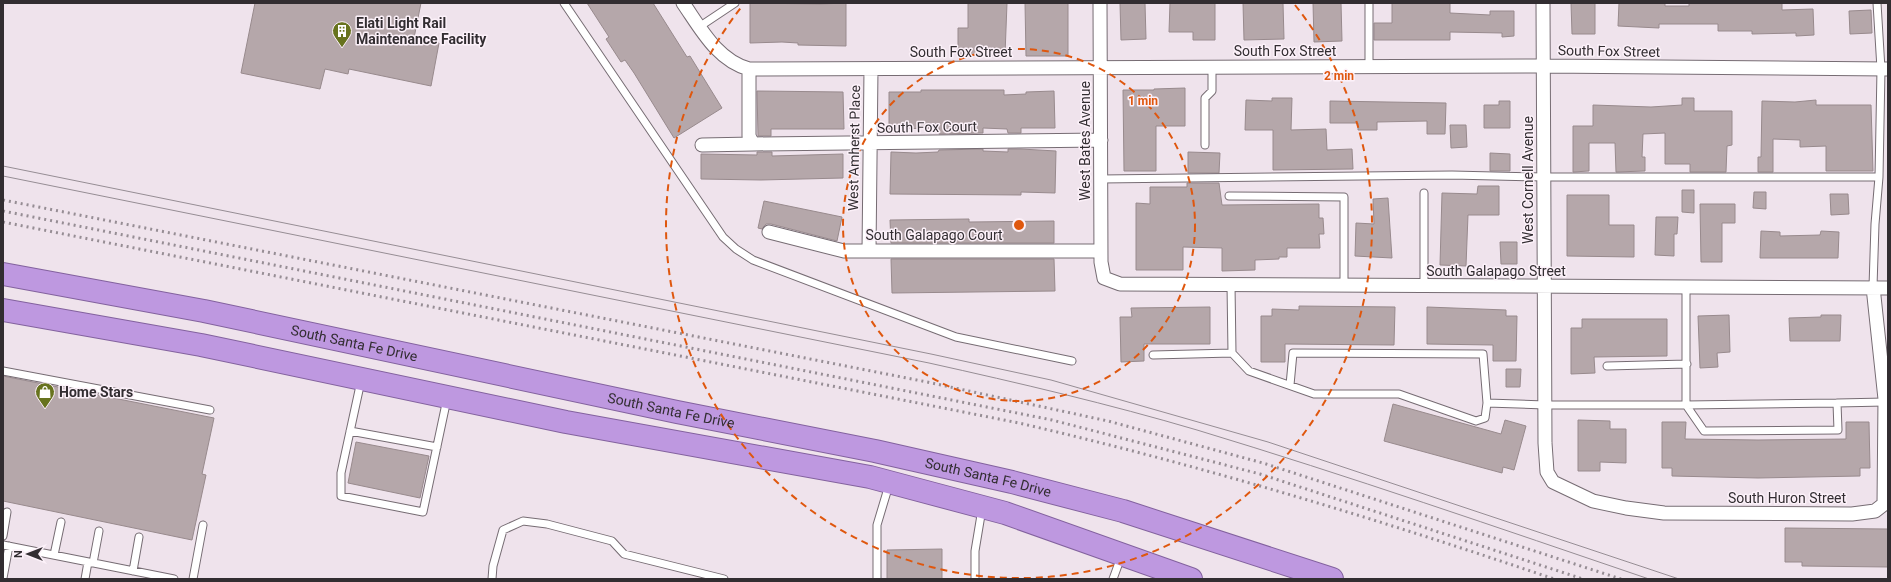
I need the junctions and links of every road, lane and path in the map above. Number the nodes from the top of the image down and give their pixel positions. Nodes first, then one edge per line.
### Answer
1 (564, 3) edge
2 (683, 3) edge
3 (735, 3) edge
4 (1100, 3) edge
5 (1369, 3) edge
6 (1543, 3) edge
7 (1877, 3) edge
8 (699, 27) junction
9 (1368, 66) junction
10 (1544, 66) junction
11 (1212, 67) junction
12 (1100, 68) junction
13 (749, 69) junction
14 (871, 69) junction
15 (1884, 69) edge
16 (1101, 140) junction
17 (702, 144) dead end
18 (753, 144) junction
19 (870, 144) junction
20 (1205, 144) dead end
21 (1879, 177) junction
22 (1543, 178) junction
23 (1101, 179) junction
24 (1424, 193) dead end
25 (1229, 196) dead end
26 (769, 232) dead end
27 (869, 251) junction
28 (1101, 251) junction
29 (3, 274) edge
30 (1104, 278) joint
31 (1231, 285) junction
32 (1344, 286) junction
33 (1424, 286) junction
34 (1544, 287) junction
35 (1686, 287) junction
36 (1873, 287) junction
37 (1888, 288) edge
38 (3, 310) edge
39 (1232, 353) junction
40 (1153, 355) dead end
41 (1072, 361) dead end
42 (1687, 364) junction
43 (1607, 366) dead end
44 (3, 371) edge
45 (361, 379) junction
46 (1290, 386) junction
47 (448, 397) junction
48 (1884, 402) junction
49 (1487, 403) junction
50 (1837, 403) junction
51 (1545, 405) junction
52 (1686, 405) junction
53 (210, 410) dead end
54 (350, 431) junction
55 (437, 447) junction
56 (889, 482) junction
57 (982, 507) junction
58 (7, 512) dead end
59 (61, 522) dead end
60 (203, 525) dead end
61 (99, 531) dead end
62 (3, 536) edge
63 (139, 538) dead end
64 (6, 546) edge
65 (54, 555) junction
66 (1122, 555) junction
67 (91, 562) junction
68 (136, 574) edge
69 (3, 578) edge
70 (85, 579) edge
71 (174, 579) edge
72 (193, 579) edge
73 (492, 579) edge
74 (724, 579) edge
75 (876, 579) edge
76 (975, 579) edge
77 (1112, 579) edge
78 (1191, 579) edge
79 (1332, 579) edge

1 - 41 lane
2 - 8 street, South Fox Street
3 - 8 lane
4 - 12 street, West Bates Avenue
5 - 9 lane
6 - 10 street, West Cornell Avenue
7 - 15 lane
8 - 13 street, South Fox Street
9 - 10 street, South Fox Street
9 - 11 street, South Fox Street
10 - 15 street, South Fox Street
10 - 22 street, West Cornell Avenue
11 - 12 street, South Fox Street
11 - 20 lane
12 - 14 street, South Fox Street
12 - 16 street, West Bates Avenue
13 - 14 street, South Fox Street
13 - 18 street
14 - 19 street, West Amherst Place
15 - 21 lane
16 - 19 street, South Fox Court
16 - 23 street, West Bates Avenue
17 - 18 street, South Fox Court
18 - 19 street, South Fox Court
19 - 27 street, West Amherst Place
21 - 22 lane
21 - 36 lane
22 - 23 lane
22 - 34 street, West Cornell Avenue
23 - 28 street, West Bates Avenue
24 - 33 lane
25 - 32 lane
26 - 27 street, South Galapago Court
27 - 28 street, South Galapago Court
28 - 30 street, West Bates Avenue
29 - 79 highway, South Santa Fe Drive
30 - 31 street, South Galapago Street
31 - 32 street, South Galapago Street
31 - 39 lane
32 - 33 street, South Galapago Street
33 - 34 street, South Galapago Street
34 - 35 street, South Galapago Street
34 - 51 street, West Cornell Avenue
35 - 36 street, South Galapago Street
35 - 42 lane
36 - 37 street, South Galapago Street
36 - 48 street, South Huron Street
38 - 45 highway, South Santa Fe Drive
39 - 40 lane
39 - 46 lane
42 - 43 lane
42 - 52 lane
44 - 53 lane
45 - 47 highway, South Santa Fe Drive
45 - 54 lane
46 - 49 lane
46 - 49 lane
47 - 55 lane
47 - 56 highway, South Santa Fe Drive
48 - 50 lane
48 - 51 street, South Huron Street
49 - 51 lane
50 - 52 lane
50 - 52 lane
51 - 52 lane
54 - 55 lane
54 - 55 lane
56 - 57 highway, South Santa Fe Drive
56 - 75 lane
57 - 66 highway, South Santa Fe Drive
57 - 76 lane
58 - 62 lane
59 - 65 lane
60 - 72 lane
61 - 67 lane
63 - 68 lane
64 - 65 lane
64 - 69 lane
65 - 67 lane
66 - 77 lane
66 - 78 highway, South Santa Fe Drive
67 - 68 lane
67 - 70 lane
68 - 71 lane
73 - 74 lane

